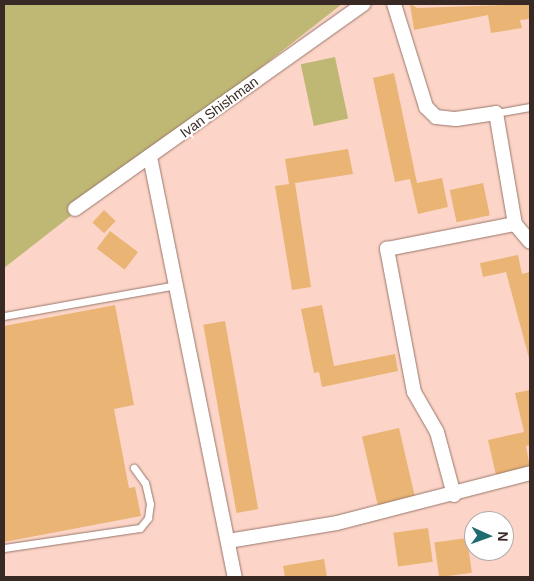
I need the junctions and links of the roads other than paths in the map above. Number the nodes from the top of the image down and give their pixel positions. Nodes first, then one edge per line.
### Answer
1 (363, 4) edge
2 (394, 4) edge
3 (530, 106) edge
4 (496, 113) junction
5 (150, 157) junction
6 (76, 209) dead end
7 (515, 224) junction
8 (530, 242) edge
9 (177, 285) junction
10 (4, 316) edge
11 (134, 468) dead end
12 (530, 473) edge
13 (454, 495) junction
14 (228, 541) junction
15 (4, 548) edge
16 (235, 577) edge

1 - 5 street, Ivan Shishman
2 - 4 street
3 - 4 lane
4 - 7 street
5 - 6 street, Ivan Shishman
5 - 9 street
7 - 8 street
7 - 13 street
9 - 10 lane
9 - 14 street
11 - 15 lane
12 - 13 street
13 - 14 street
14 - 16 street

